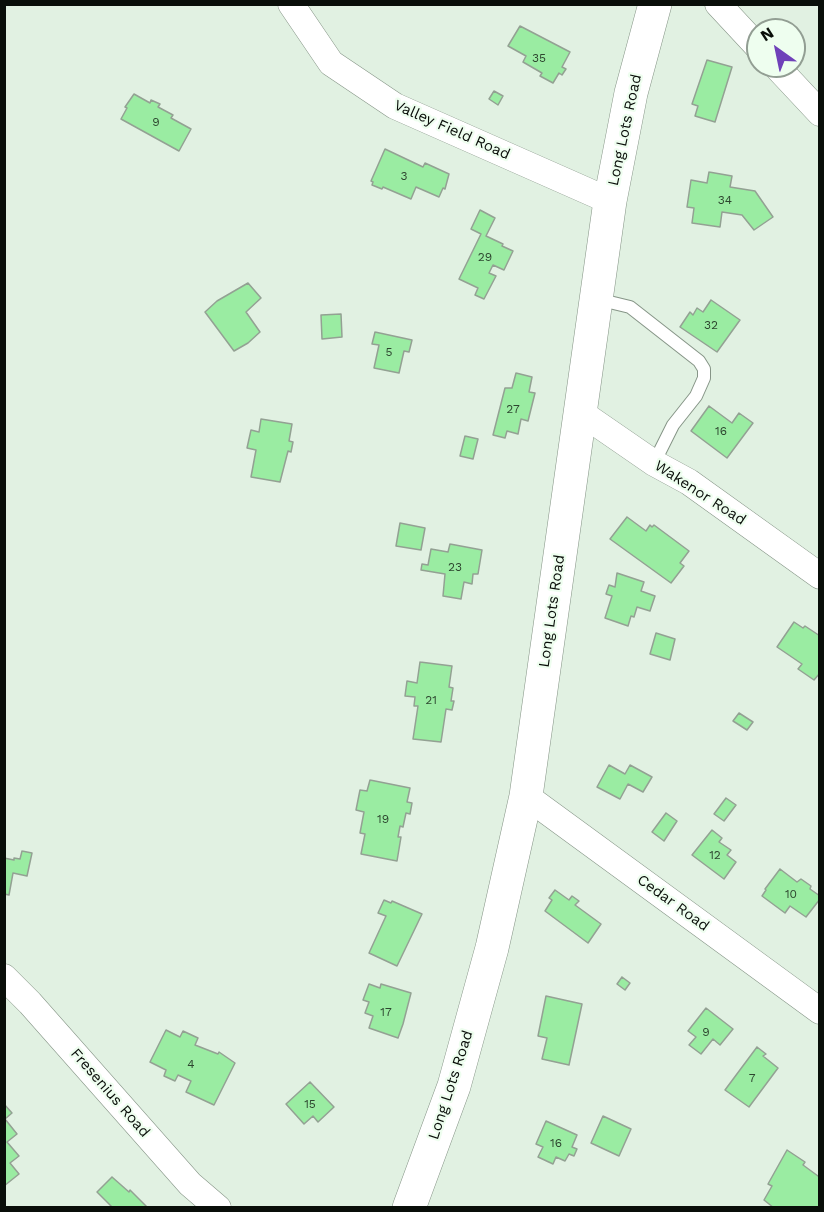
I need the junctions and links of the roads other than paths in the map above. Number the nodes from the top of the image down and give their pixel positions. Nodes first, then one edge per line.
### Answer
1 (291, 4) edge
2 (655, 4) edge
3 (718, 4) edge
4 (746, 34) edge
5 (787, 78) edge
6 (819, 113) edge
7 (610, 201) junction
8 (596, 299) junction
9 (580, 412) junction
10 (654, 463) junction
11 (819, 576) edge
12 (526, 795) junction
13 (4, 977) edge
14 (819, 1011) edge
15 (218, 1208) edge
16 (409, 1208) edge

1 - 7 street, Valley Field Road
2 - 7 main road, Long Lots Road
3 - 4 street
5 - 6 street
7 - 8 main road, Long Lots Road
8 - 9 main road, Long Lots Road
8 - 10 lane
9 - 10 street, Wakenor Road
9 - 12 main road, Long Lots Road
10 - 11 street, Wakenor Road
12 - 14 street, Cedar Road
12 - 16 main road, Long Lots Road
13 - 15 street, Fresenius Road

